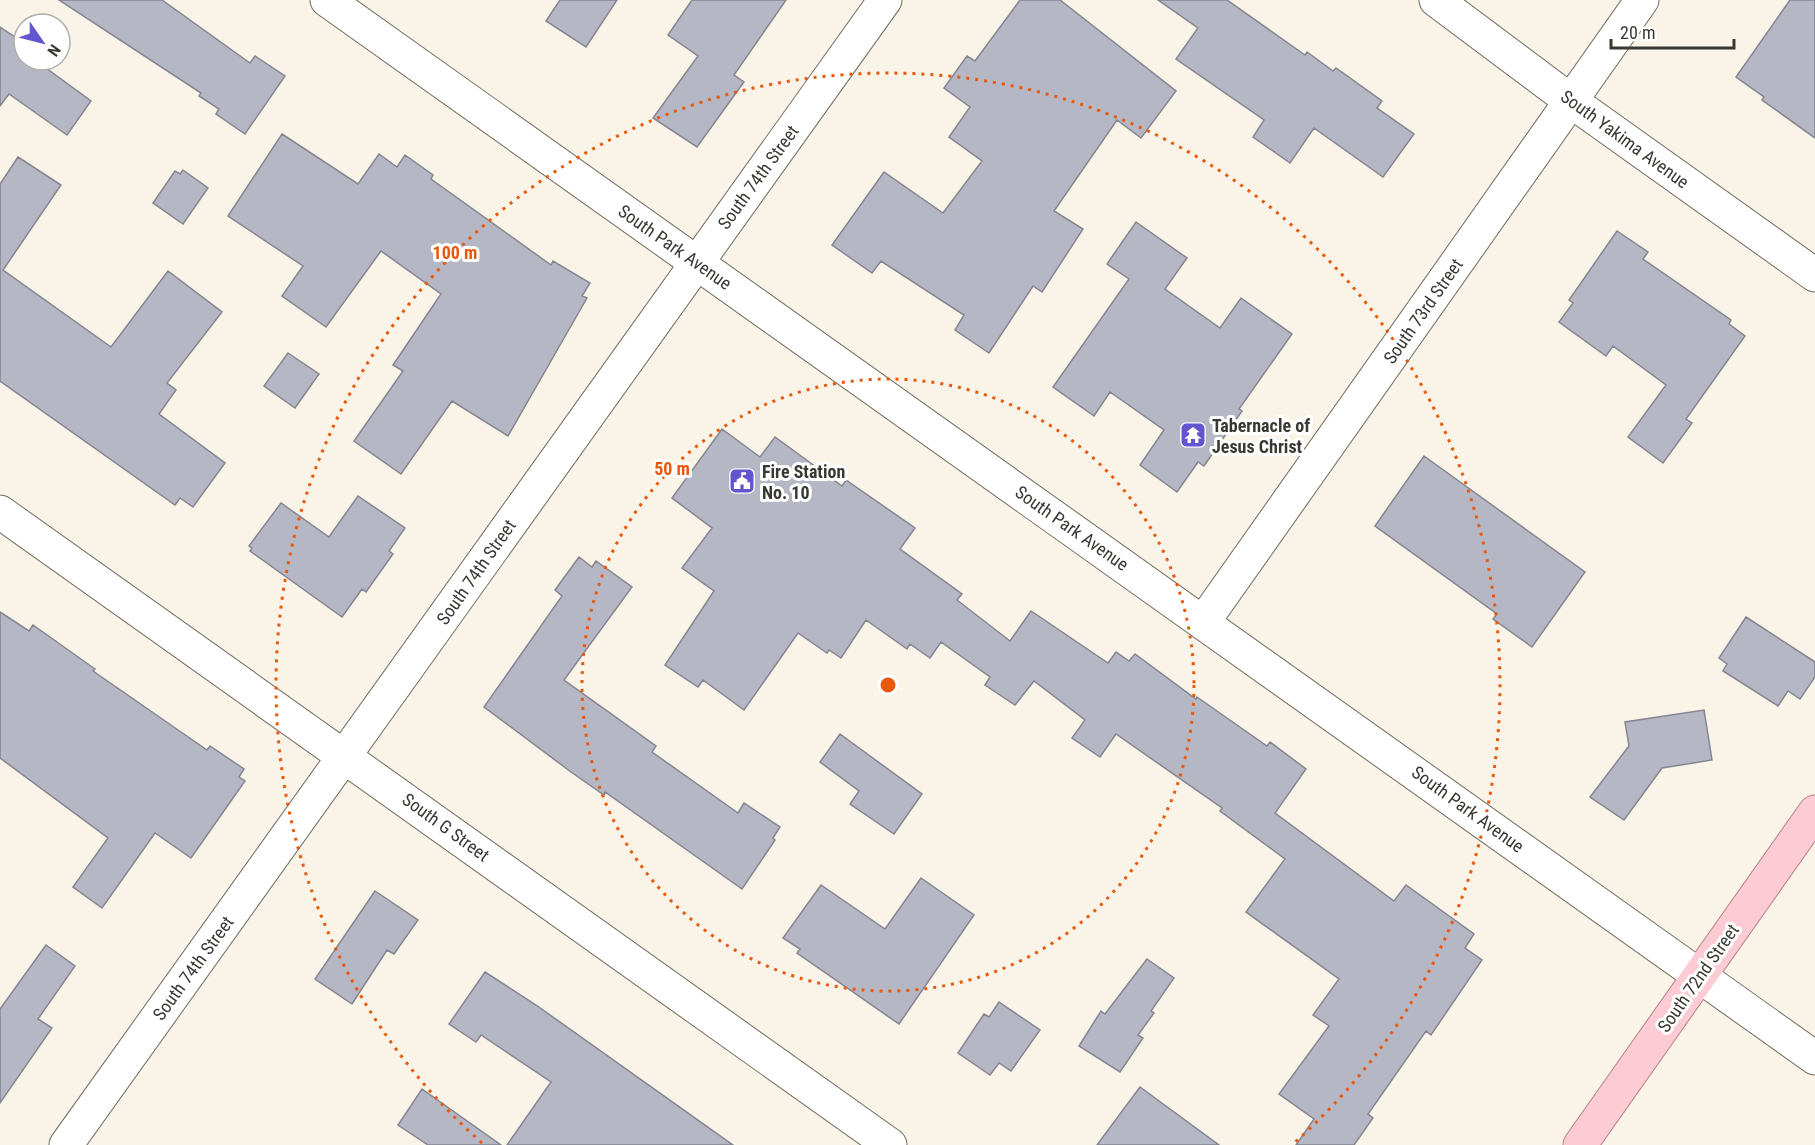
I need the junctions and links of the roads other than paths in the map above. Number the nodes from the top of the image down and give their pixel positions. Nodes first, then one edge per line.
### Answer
1 (327, 0) edge
2 (885, 0) edge
3 (1436, 0) edge
4 (1642, 0) edge
5 (1571, 101) junction
6 (697, 263) junction
7 (1815, 275) edge
8 (0, 512) edge
9 (1204, 621) junction
10 (345, 755) junction
11 (1815, 812) edge
12 (1700, 975) junction
13 (1815, 1058) edge
14 (66, 1145) edge
15 (890, 1145) edge
16 (1580, 1145) edge

1 - 6 street, South Park Avenue
2 - 6 street, South 74th Street
3 - 5 street, South Yakima Avenue
4 - 5 street, South 73rd Street
5 - 7 street, South Yakima Avenue
5 - 9 street, South 73rd Street
6 - 9 street, South Park Avenue
6 - 10 street, South 74th Street
8 - 10 street, South G Street
9 - 12 street, South Park Avenue
10 - 14 street, South 74th Street
10 - 15 street, South G Street
11 - 12 main road, South 72nd Street
12 - 13 street, South Park Avenue
12 - 16 main road, South 72nd Street

